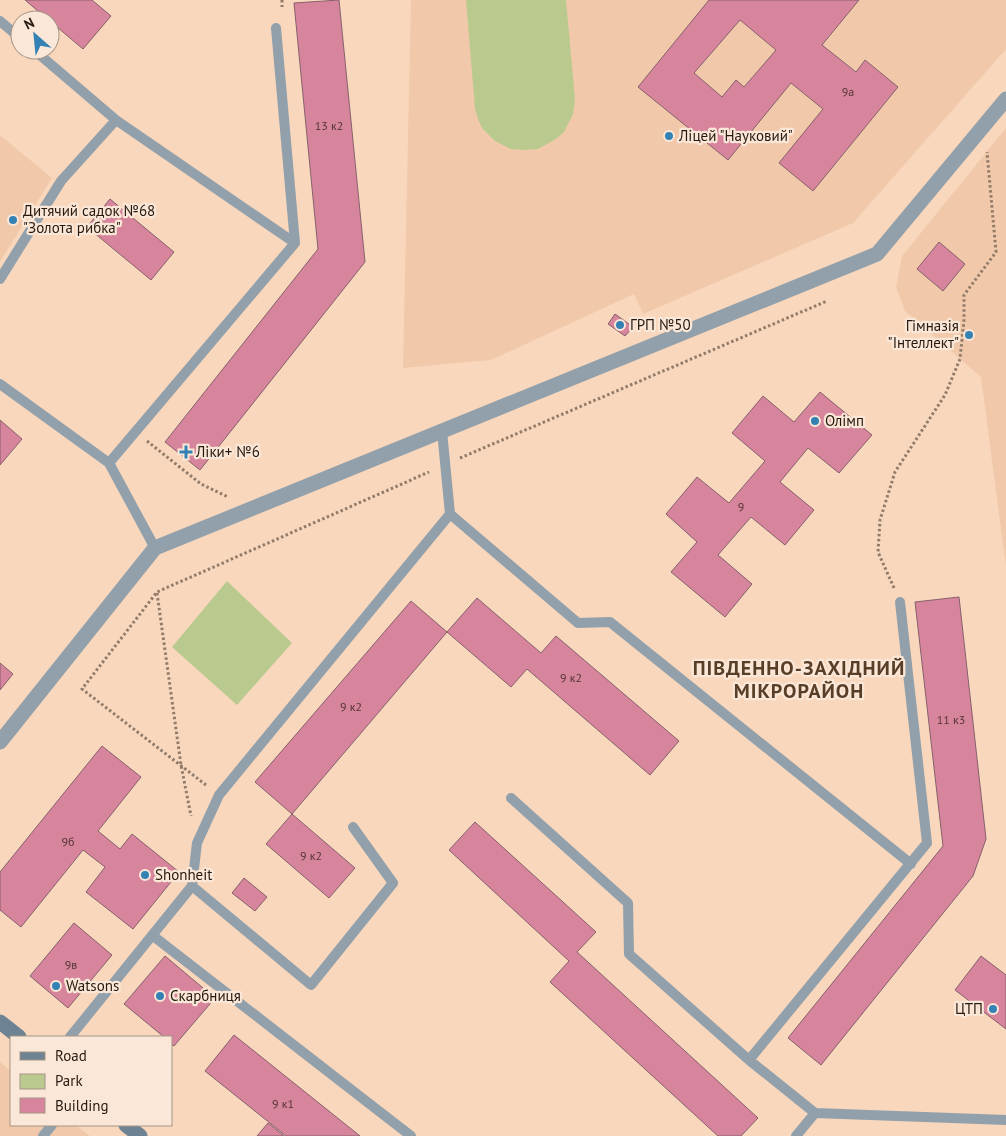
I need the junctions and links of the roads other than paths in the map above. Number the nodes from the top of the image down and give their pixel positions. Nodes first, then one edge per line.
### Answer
1 (0, 20) edge
2 (276, 28) dead end
3 (10, 29) edge
4 (46, 60) edge
5 (1006, 99) edge
6 (116, 120) junction
7 (295, 243) junction
8 (0, 279) edge
9 (0, 384) edge
10 (442, 432) junction
11 (109, 463) junction
12 (450, 514) junction
13 (155, 548) junction
14 (900, 602) road end
15 (0, 742) edge
16 (512, 798) dead end
17 (353, 827) dead end
18 (911, 864) junction
19 (192, 886) junction
20 (152, 935) junction
21 (0, 1022) edge
22 (18, 1036) edge
23 (71, 1036) edge
24 (749, 1060) junction
25 (815, 1113) junction
26 (1006, 1120) edge
27 (51, 1126) edge
28 (127, 1126) edge
29 (43, 1136) edge
30 (140, 1136) edge
31 (411, 1136) edge
32 (796, 1136) edge

1 - 3 lane
2 - 7 lane
4 - 6 lane
5 - 10 street
6 - 7 lane
6 - 8 lane
7 - 11 lane
9 - 11 lane
10 - 12 lane
10 - 13 street
11 - 13 lane
12 - 18 lane
12 - 19 lane
13 - 15 street
14 - 18 lane
16 - 24 lane
17 - 19 lane
18 - 24 lane
19 - 20 lane
20 - 23 lane
20 - 31 lane
21 - 22 main road
24 - 25 lane
25 - 26 lane
25 - 32 lane
27 - 29 lane
28 - 30 main road

